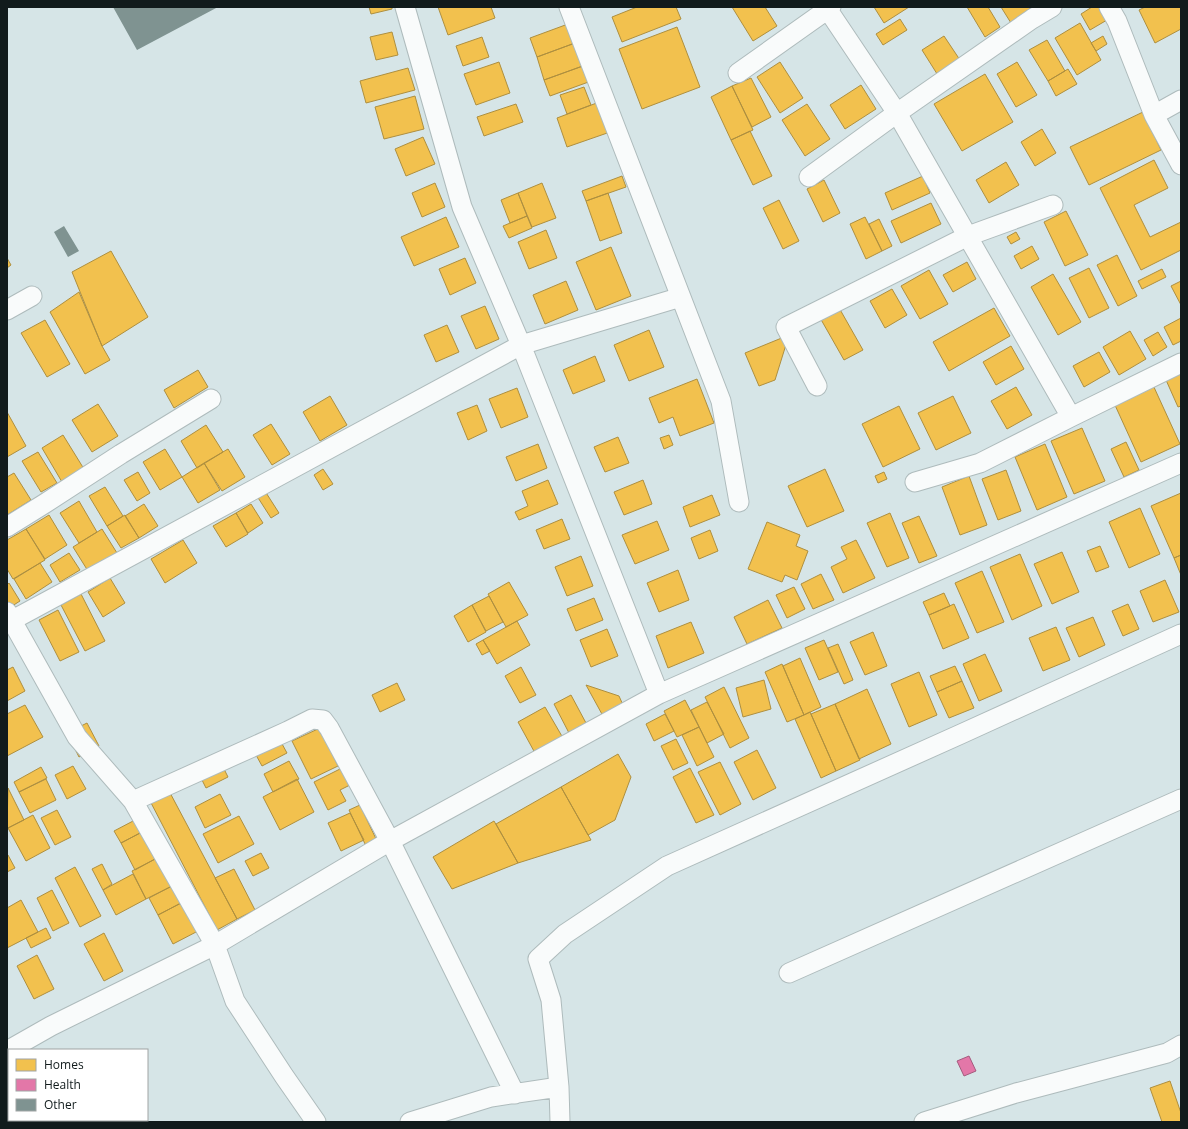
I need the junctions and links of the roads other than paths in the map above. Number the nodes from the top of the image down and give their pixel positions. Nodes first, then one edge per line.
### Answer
1 (405, 7) edge
2 (569, 7) edge
3 (1052, 7) edge
4 (1109, 7) edge
5 (829, 8) edge
6 (738, 73) dead end
7 (1181, 100) edge
8 (897, 113) junction
9 (1154, 115) junction
10 (1181, 165) edge
11 (809, 177) dead end
12 (1053, 205) dead end
13 (968, 236) junction
14 (32, 296) dead end
15 (681, 297) junction
16 (7, 310) edge
17 (521, 345) junction
18 (1181, 363) edge
19 (817, 386) dead end
20 (211, 400) dead end
21 (1071, 417) junction
22 (1181, 463) edge
23 (915, 482) dead end
24 (739, 502) dead end
25 (7, 527) edge
26 (9, 619) edge
27 (1181, 634) edge
28 (659, 694) junction
29 (1181, 799) edge
30 (133, 801) junction
31 (390, 841) junction
32 (215, 945) junction
33 (790, 973) dead end
34 (1181, 1045) edge
35 (11, 1049) edge
36 (559, 1087) junction
37 (515, 1094) junction
38 (316, 1122) edge
39 (410, 1122) edge
40 (560, 1122) edge
41 (924, 1122) edge

1 - 17 street
2 - 15 street
3 - 8 street
4 - 9 street
5 - 6 street
5 - 8 street
7 - 9 street
8 - 11 street
8 - 13 street
9 - 10 street
12 - 13 street
13 - 19 street
13 - 21 street
14 - 16 street
15 - 17 street
15 - 24 street
17 - 26 street
17 - 28 street
18 - 21 street
20 - 25 street
21 - 23 street
22 - 28 street
26 - 30 street
27 - 36 street
28 - 31 street
29 - 33 street
30 - 31 street
30 - 32 street
31 - 32 street
31 - 37 street
32 - 35 street
32 - 38 street
34 - 41 street
36 - 37 street
36 - 40 street
37 - 39 street

